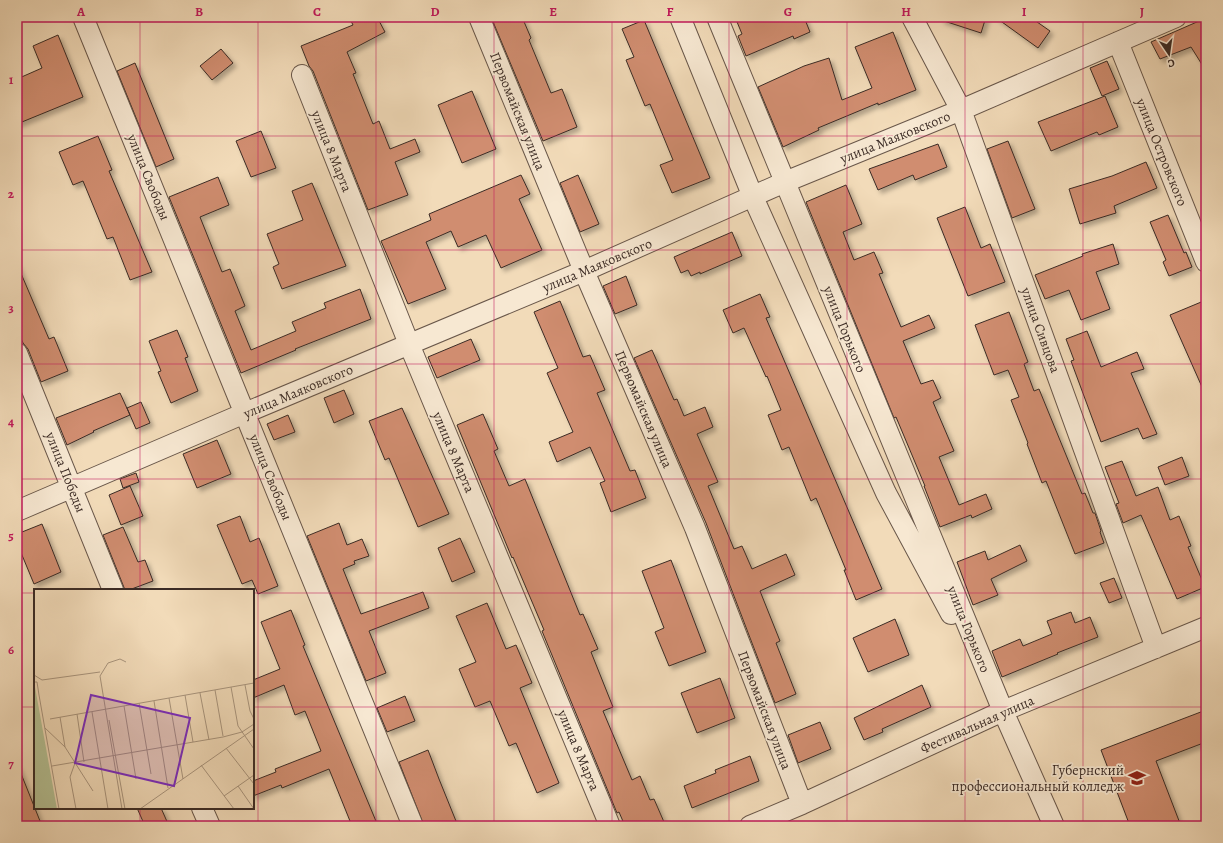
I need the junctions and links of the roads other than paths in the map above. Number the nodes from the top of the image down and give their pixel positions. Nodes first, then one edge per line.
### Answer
1 (84, 17) edge
2 (479, 17) edge
3 (680, 17) edge
4 (717, 17) edge
5 (912, 17) edge
6 (1176, 17) edge
7 (1118, 42) junction
8 (302, 75) dead end
9 (961, 110) junction
10 (785, 182) junction
11 (753, 197) junction
12 (1206, 262) edge
13 (584, 271) junction
14 (409, 344) junction
15 (17, 353) edge
16 (245, 413) junction
17 (72, 487) junction
18 (17, 511) edge
19 (113, 589) edge
20 (1206, 627) edge
21 (1156, 648) junction
22 (1003, 711) junction
23 (802, 804) junction
24 (202, 809) edge
25 (210, 826) edge
26 (413, 826) edge
27 (610, 826) edge
28 (750, 826) edge
29 (1054, 826) edge

1 - 16 street, улица Свободы
2 - 13 street, Первомайская улица
3 - 11 street, улица Горького
4 - 10 street, улица Горького
5 - 9 street, улица Сивцова
6 - 7 street, улица Маяковского
7 - 9 street, улица Маяковского
7 - 12 street, улица Островского
8 - 14 street, улица 8 Марта
9 - 10 street, улица Маяковского
9 - 21 street, улица Сивцова
10 - 11 street, улица Маяковского
10 - 22 street, улица Горького
11 - 13 street, улица Маяковского
11 - 22 street, улица Горького
13 - 14 street, улица Маяковского
13 - 23 street, Первомайская улица
14 - 16 street, улица Маяковского
14 - 27 street, улица 8 Марта
15 - 17 street, улица Победы
16 - 17 street, улица Маяковского
16 - 26 street, улица Свободы
17 - 18 street, улица Маяковского
17 - 19 street, улица Победы
20 - 21 street, Фестивальная улица
21 - 22 street, Фестивальная улица
22 - 23 street, Фестивальная улица
22 - 29 street
23 - 28 street, Фестивальная улица
24 - 25 street

